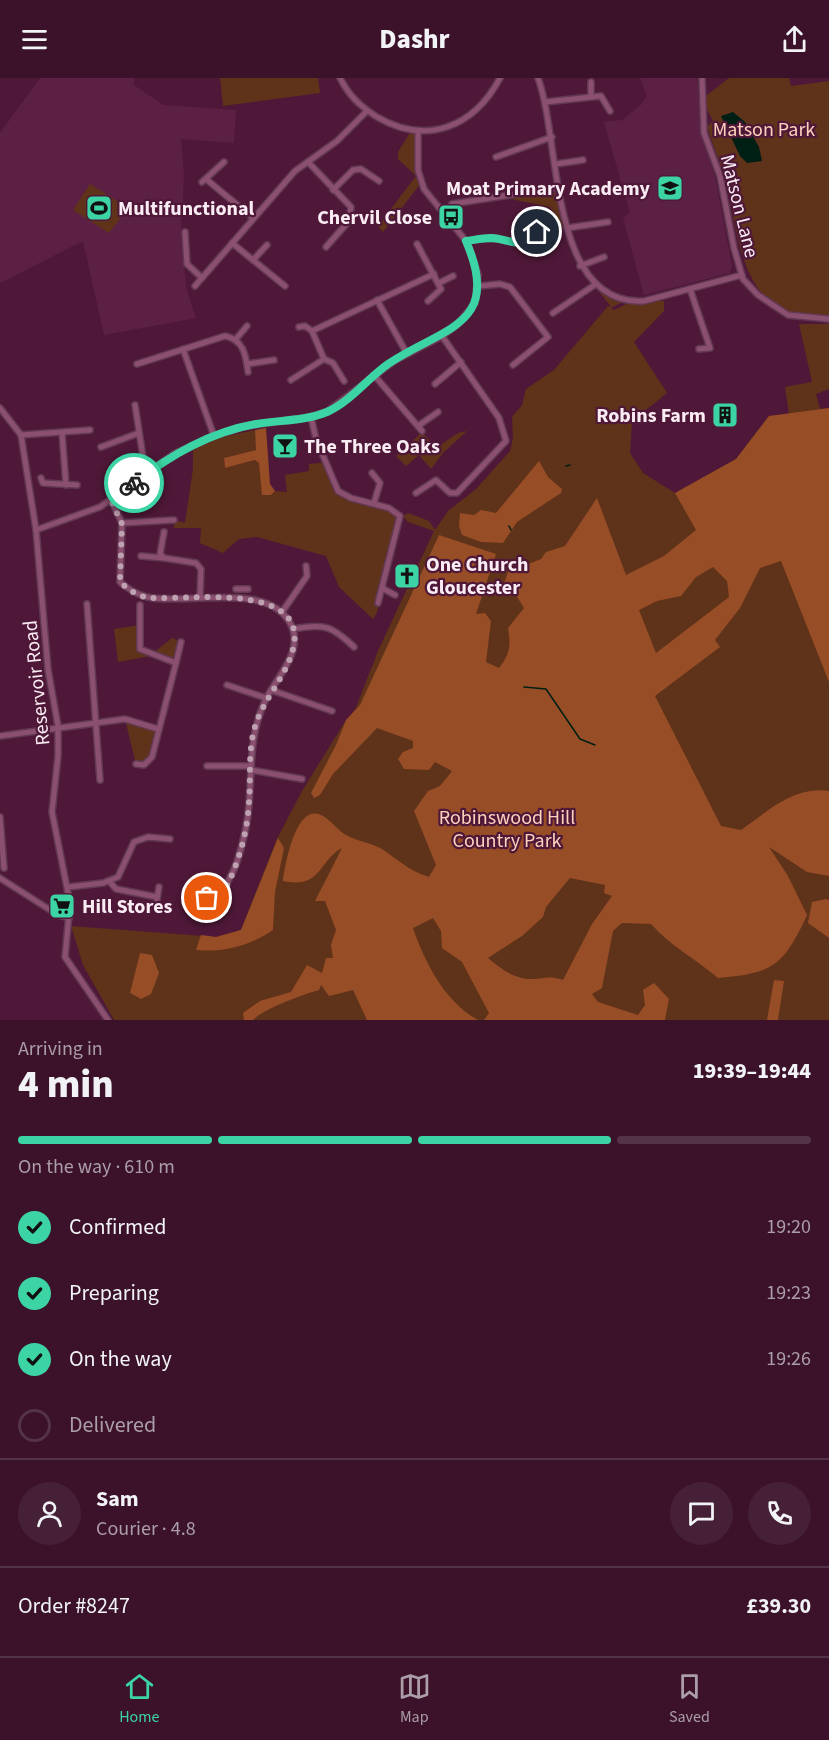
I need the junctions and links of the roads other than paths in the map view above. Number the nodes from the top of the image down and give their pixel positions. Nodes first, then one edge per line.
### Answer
1 (340, 78) edge
2 (538, 78) edge
3 (702, 78) edge
4 (497, 79) edge
5 (591, 82) dead end
6 (591, 96) junction
7 (545, 102) junction
8 (367, 111) junction
9 (610, 111) dead end
10 (418, 131) junction
11 (552, 137) junction
12 (496, 157) dead end
13 (583, 160) dead end
14 (225, 162) dead end
15 (308, 162) junction
16 (556, 164) junction
17 (379, 181) dead end
18 (560, 187) junction
19 (333, 190) junction
20 (452, 204) dead end
21 (253, 218) junction
22 (608, 222) dead end
23 (567, 228) junction
24 (185, 232) dead end
25 (537, 232) dead end
26 (466, 241) junction
27 (232, 243) junction
28 (417, 244) dead end
29 (267, 245) dead end
30 (326, 248) dead end
31 (604, 257) dead end
32 (254, 260) junction
33 (580, 266) junction
34 (434, 274) junction
35 (741, 275) junction
36 (453, 276) dead end
37 (202, 278) junction
38 (439, 283) junction
39 (596, 284) junction
40 (195, 286) dead end
41 (285, 286) dead end
42 (478, 286) junction
43 (690, 289) junction
44 (377, 300) junction
45 (428, 301) dead end
46 (553, 313) dead end
47 (829, 319) edge
48 (247, 326) dead end
49 (299, 327) dead end
50 (312, 331) junction
51 (442, 336) junction
52 (236, 339) junction
53 (183, 349) junction
54 (699, 349) dead end
55 (406, 352) junction
56 (324, 359) junction
57 (274, 360) dead end
58 (461, 363) junction
59 (137, 364) dead end
60 (247, 364) junction
61 (513, 366) dead end
62 (248, 372) dead end
63 (374, 375) junction
64 (291, 380) dead end
65 (344, 381) dead end
66 (435, 384) dead end
67 (135, 405) dead end
68 (0, 408) edge
69 (438, 412) dead end
70 (311, 417) junction
71 (90, 430) dead end
72 (62, 433) junction
73 (140, 433) junction
74 (21, 435) junction
75 (214, 436) junction
76 (101, 447) dead end
77 (151, 470) junction
78 (372, 474) dead end
79 (41, 477) dead end
80 (66, 485) junction
81 (77, 485) dead end
82 (416, 493) dead end
83 (111, 500) junction
84 (374, 503) junction
85 (174, 520) dead end
86 (122, 524) junction
87 (36, 530) junction
88 (164, 532) dead end
89 (141, 556) dead end
90 (200, 557) dead end
91 (164, 558) junction
92 (196, 563) junction
93 (306, 566) dead end
94 (382, 588) junction
95 (242, 589) dead end
96 (395, 595) dead end
97 (200, 597) junction
98 (242, 599) junction
99 (378, 603) dead end
100 (87, 604) dead end
101 (140, 605) dead end
102 (282, 612) junction
103 (293, 629) junction
104 (181, 642) dead end
105 (354, 647) dead end
106 (176, 663) junction
107 (227, 685) dead end
108 (271, 690) junction
109 (266, 698) junction
110 (332, 711) dead end
111 (97, 723) junction
112 (58, 726) junction
113 (158, 729) junction
114 (0, 736) edge
115 (136, 764) dead end
116 (207, 766) dead end
117 (251, 768) junction
118 (298, 770) dead end
119 (295, 776) junction
120 (302, 779) dead end
121 (100, 780) dead end
122 (0, 817) edge
123 (170, 839) dead end
124 (4, 868) dead end
125 (0, 878) edge
126 (110, 882) junction
127 (68, 887) junction
128 (159, 887) dead end
129 (158, 897) junction
130 (207, 898) dead end
131 (219, 901) junction
132 (156, 906) dead end
133 (216, 912) dead end
134 (69, 918) junction
135 (108, 1020) edge

1 - 8 street
2 - 7 street
3 - 35 street, Matson Lane
4 - 10 street
5 - 6 street
6 - 7 street
6 - 9 street
7 - 11 street
8 - 10 street
8 - 15 street
10 - 26 street
11 - 12 street
11 - 16 street
13 - 16 street
14 - 21 street
15 - 19 street
15 - 21 street
16 - 18 street
17 - 19 street
18 - 20 street
18 - 23 street
19 - 30 street
21 - 27 street
22 - 23 street
23 - 33 street
24 - 37 street
25 - 26 street
26 - 42 street
27 - 32 street
27 - 37 street
28 - 34 street
29 - 32 street
31 - 33 street
32 - 41 street
33 - 39 street
34 - 38 street
34 - 44 street
35 - 43 street
35 - 47 street, Matson Lane
36 - 38 street
37 - 40 street
38 - 45 street
39 - 43 street
39 - 46 street
42 - 51 street
42 - 61 street
43 - 54 street
44 - 50 street
44 - 55 street
48 - 52 street
49 - 50 street
50 - 56 street
51 - 55 street
51 - 58 street
52 - 53 street
52 - 60 street
53 - 59 street
53 - 75 street
55 - 63 street
56 - 64 street
56 - 65 street
57 - 60 street
58 - 66 street
58 - 82 street
60 - 62 street
63 - 69 street
63 - 70 street
67 - 73 street
68 - 74 street, Reservoir Road
70 - 75 street
70 - 84 street
71 - 72 street
72 - 74 street
72 - 80 street
73 - 76 street
73 - 77 street
74 - 87 street, Reservoir Road
75 - 77 street
77 - 83 street
78 - 84 street
79 - 80 street
80 - 81 street
83 - 86 street
83 - 87 street
84 - 94 street
85 - 86 street
86 - 97 street
87 - 112 street, Reservoir Road
88 - 91 street
89 - 91 street
90 - 92 street
91 - 92 street
92 - 97 street
93 - 102 street
94 - 96 street
94 - 99 street
95 - 98 street
97 - 98 street
98 - 102 street
100 - 111 street
101 - 106 street
102 - 103 street
103 - 105 street
103 - 108 street
104 - 106 street
106 - 113 street
107 - 109 street
108 - 109 street
108 - 110 street
109 - 117 street
111 - 112 street
111 - 113 street
111 - 121 street
112 - 114 street
112 - 127 street, Reservoir Road
113 - 115 street
116 - 117 street
117 - 119 street
117 - 131 street
118 - 119 street
119 - 120 street
122 - 124 street
123 - 126 street
125 - 134 street
126 - 127 street
126 - 129 street
127 - 134 street, Reservoir Road
128 - 129 street
129 - 132 street
130 - 131 street
131 - 133 street
134 - 135 street, Reservoir Road

